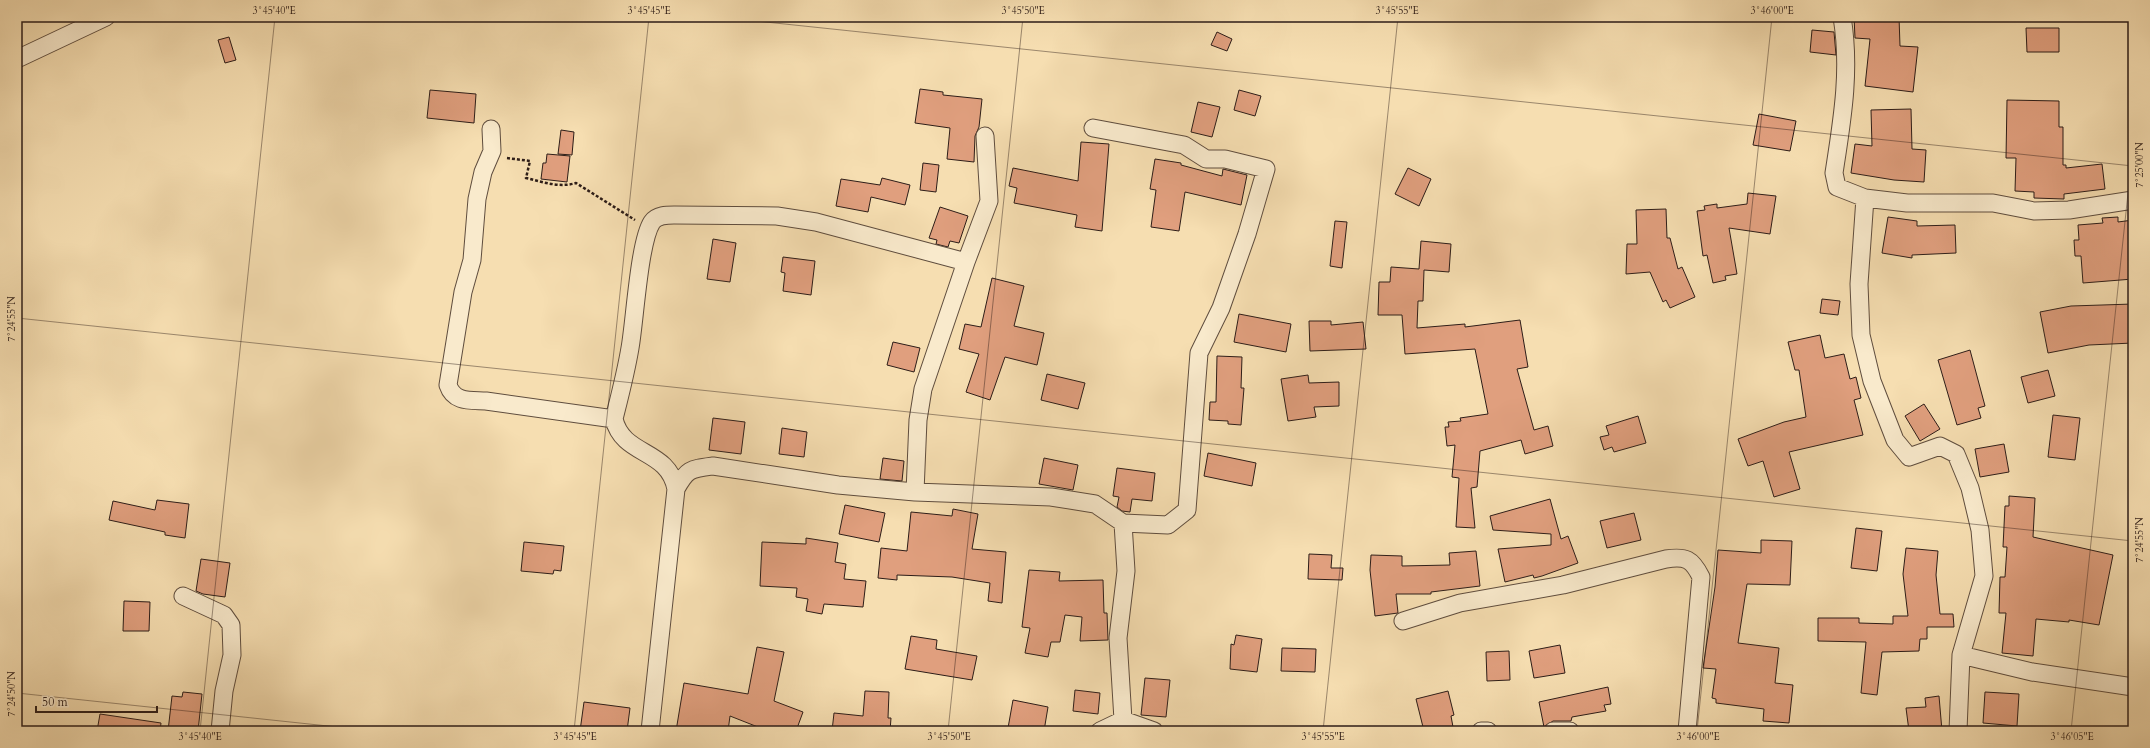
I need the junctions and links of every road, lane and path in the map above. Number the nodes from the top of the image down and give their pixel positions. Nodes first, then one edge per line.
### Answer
1 (106, 17) edge
2 (1842, 17) edge
3 (17, 59) edge
4 (1093, 128) dead end
5 (491, 129) dead end
6 (985, 136) dead end
7 (492, 151) junction
8 (1864, 198) junction
9 (2133, 200) edge
10 (648, 229) junction
11 (966, 262) junction
12 (614, 419) junction
13 (676, 489) junction
14 (915, 492) junction
15 (1123, 523) junction
16 (183, 596) dead end
17 (1403, 621) dead end
18 (1962, 656) junction
19 (2133, 687) edge
20 (1123, 720) junction
21 (220, 731) edge
22 (650, 731) edge
23 (1100, 731) edge
24 (1154, 731) edge
25 (1481, 731) edge
26 (1488, 731) edge
27 (1553, 731) edge
28 (1570, 731) edge
29 (1687, 731) edge
30 (1958, 731) edge

1 - 3 street
2 - 8 street
4 - 15 street
5 - 7 street
6 - 11 street
7 - 10 path
7 - 12 street
8 - 9 street
8 - 18 street
10 - 11 street
10 - 12 street
11 - 14 street
12 - 13 street
13 - 14 street
13 - 22 street
14 - 15 street
15 - 20 street
16 - 21 street
17 - 29 street
18 - 19 street
18 - 30 street
20 - 23 street
20 - 24 street
25 - 26 street
27 - 28 street

